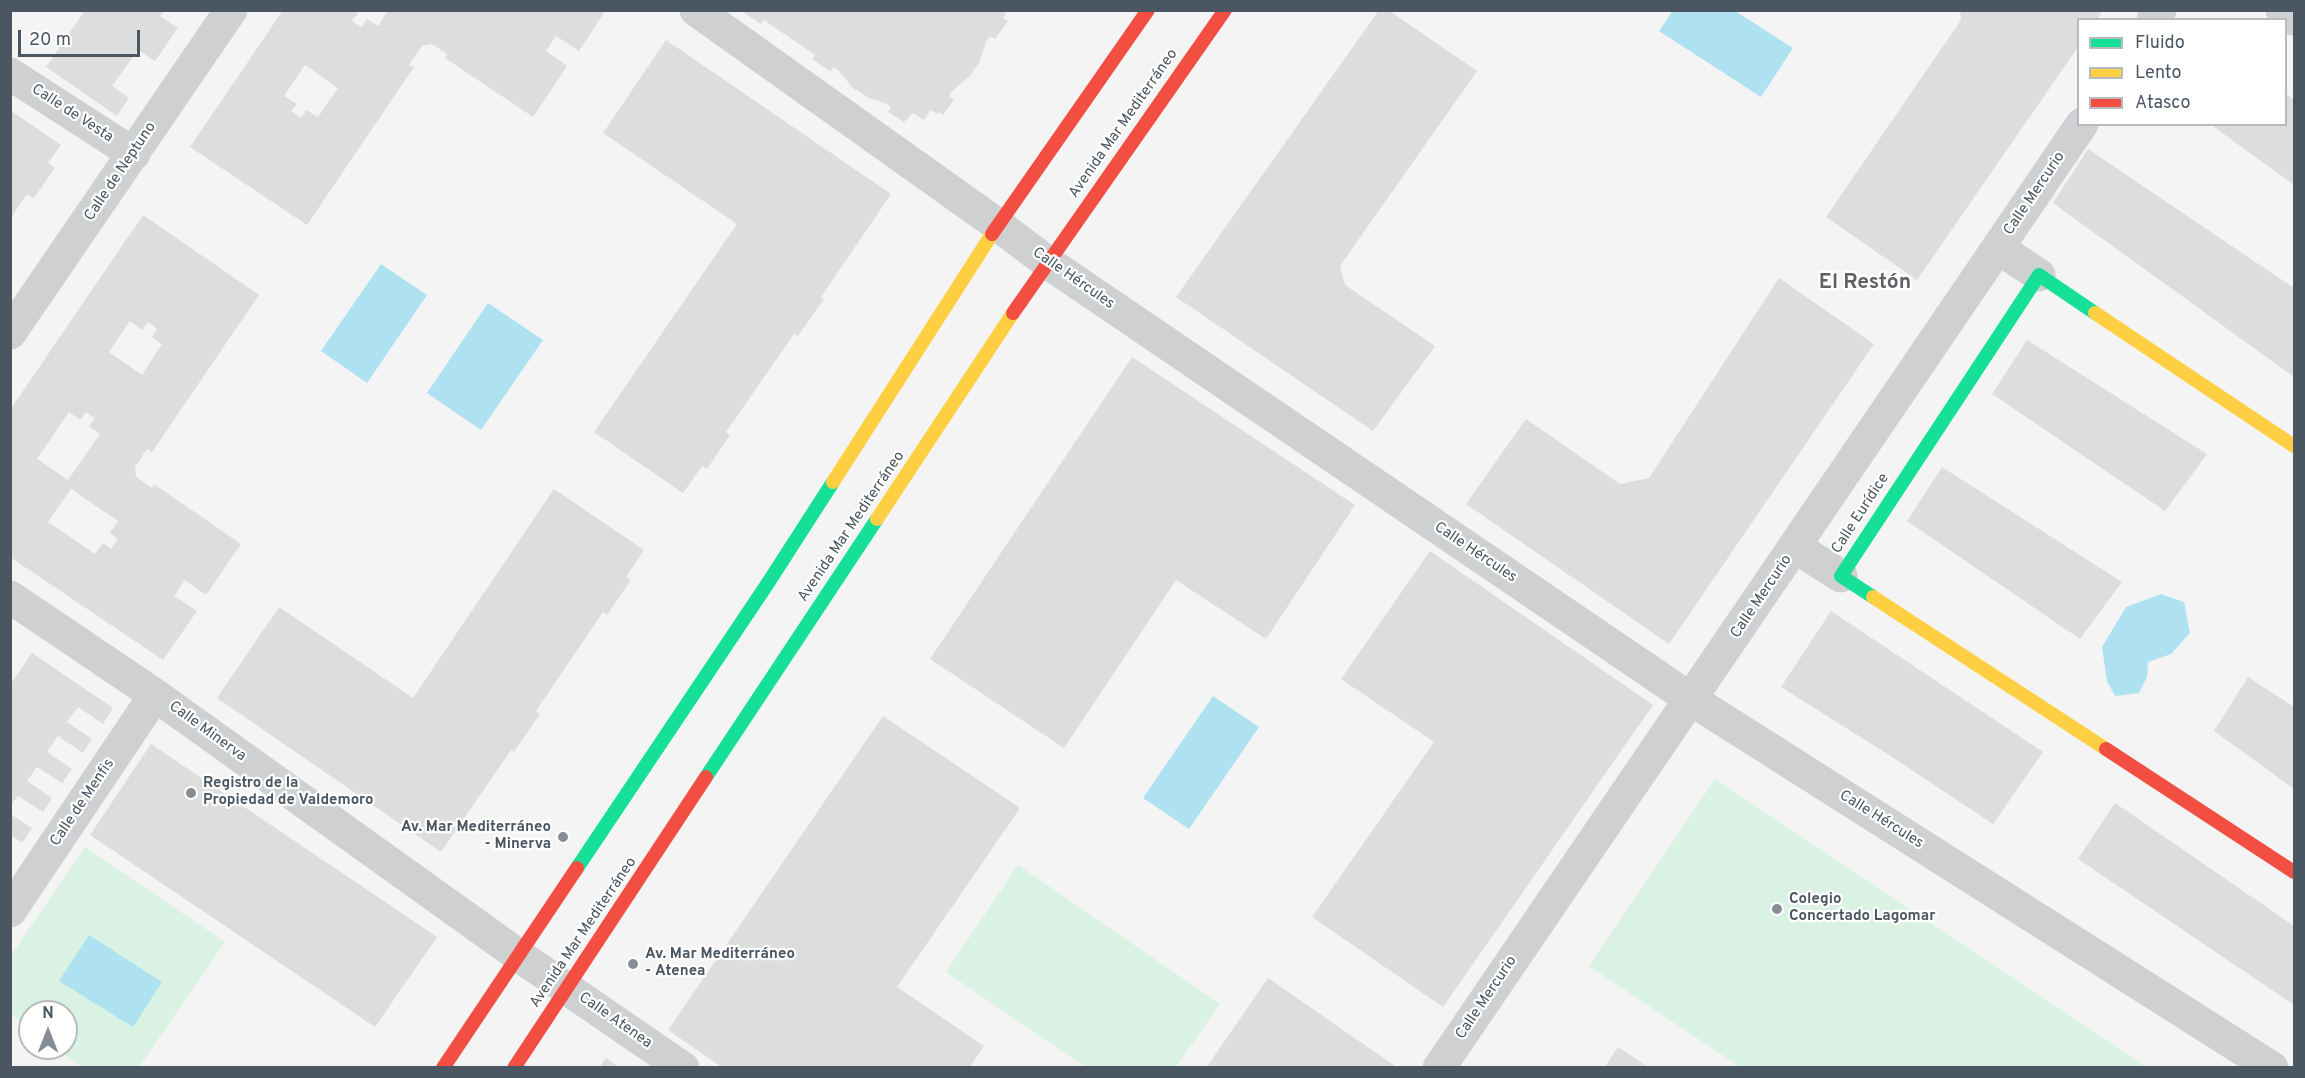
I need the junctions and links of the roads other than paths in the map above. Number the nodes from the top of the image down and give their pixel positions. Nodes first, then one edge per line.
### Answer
1 (231, 10) edge
2 (696, 10) edge
3 (1148, 10) edge
4 (1225, 10) edge
5 (2282, 10) edge
6 (2295, 19) edge
7 (10, 74) edge
8 (2081, 126) edge
9 (134, 154) junction
10 (998, 225) junction
11 (1998, 248) junction
12 (1047, 262) junction
13 (2039, 275) junction
14 (10, 333) edge
15 (2295, 446) edge
16 (1795, 547) junction
17 (1841, 576) junction
18 (10, 597) edge
19 (155, 695) junction
20 (1692, 700) junction
21 (2295, 872) edge
22 (10, 911) edge
23 (518, 955) junction
24 (568, 988) junction
25 (443, 1068) edge
26 (514, 1068) edge
27 (683, 1068) edge
28 (1439, 1068) edge
29 (2272, 1068) edge

1 - 9 street, Calle de Neptuno
2 - 10 street, Calle Hércules
3 - 10 street
4 - 12 street, Avenida Mar Mediterráneo
5 - 6 street
7 - 9 street, Calle de Vesta
8 - 11 street, Calle Mercurio
9 - 14 street, Calle de Neptuno
10 - 12 street, Calle Hércules
10 - 23 street
11 - 13 street
11 - 16 street, Calle Mercurio
12 - 20 street, Calle Hércules
12 - 24 street, Avenida Mar Mediterráneo
13 - 15 street
13 - 17 street, Calle Eurídice
16 - 17 street
16 - 20 street, Calle Mercurio
17 - 21 street, Calle Eurídice
18 - 19 street, Calle Minerva
19 - 22 street, Calle de Menfis
19 - 23 street, Calle Minerva
20 - 28 street, Calle Mercurio
20 - 29 street, Calle Hércules
23 - 24 street, Calle Atenea
23 - 25 street
24 - 26 street, Avenida Mar Mediterráneo
24 - 27 street, Calle Atenea

